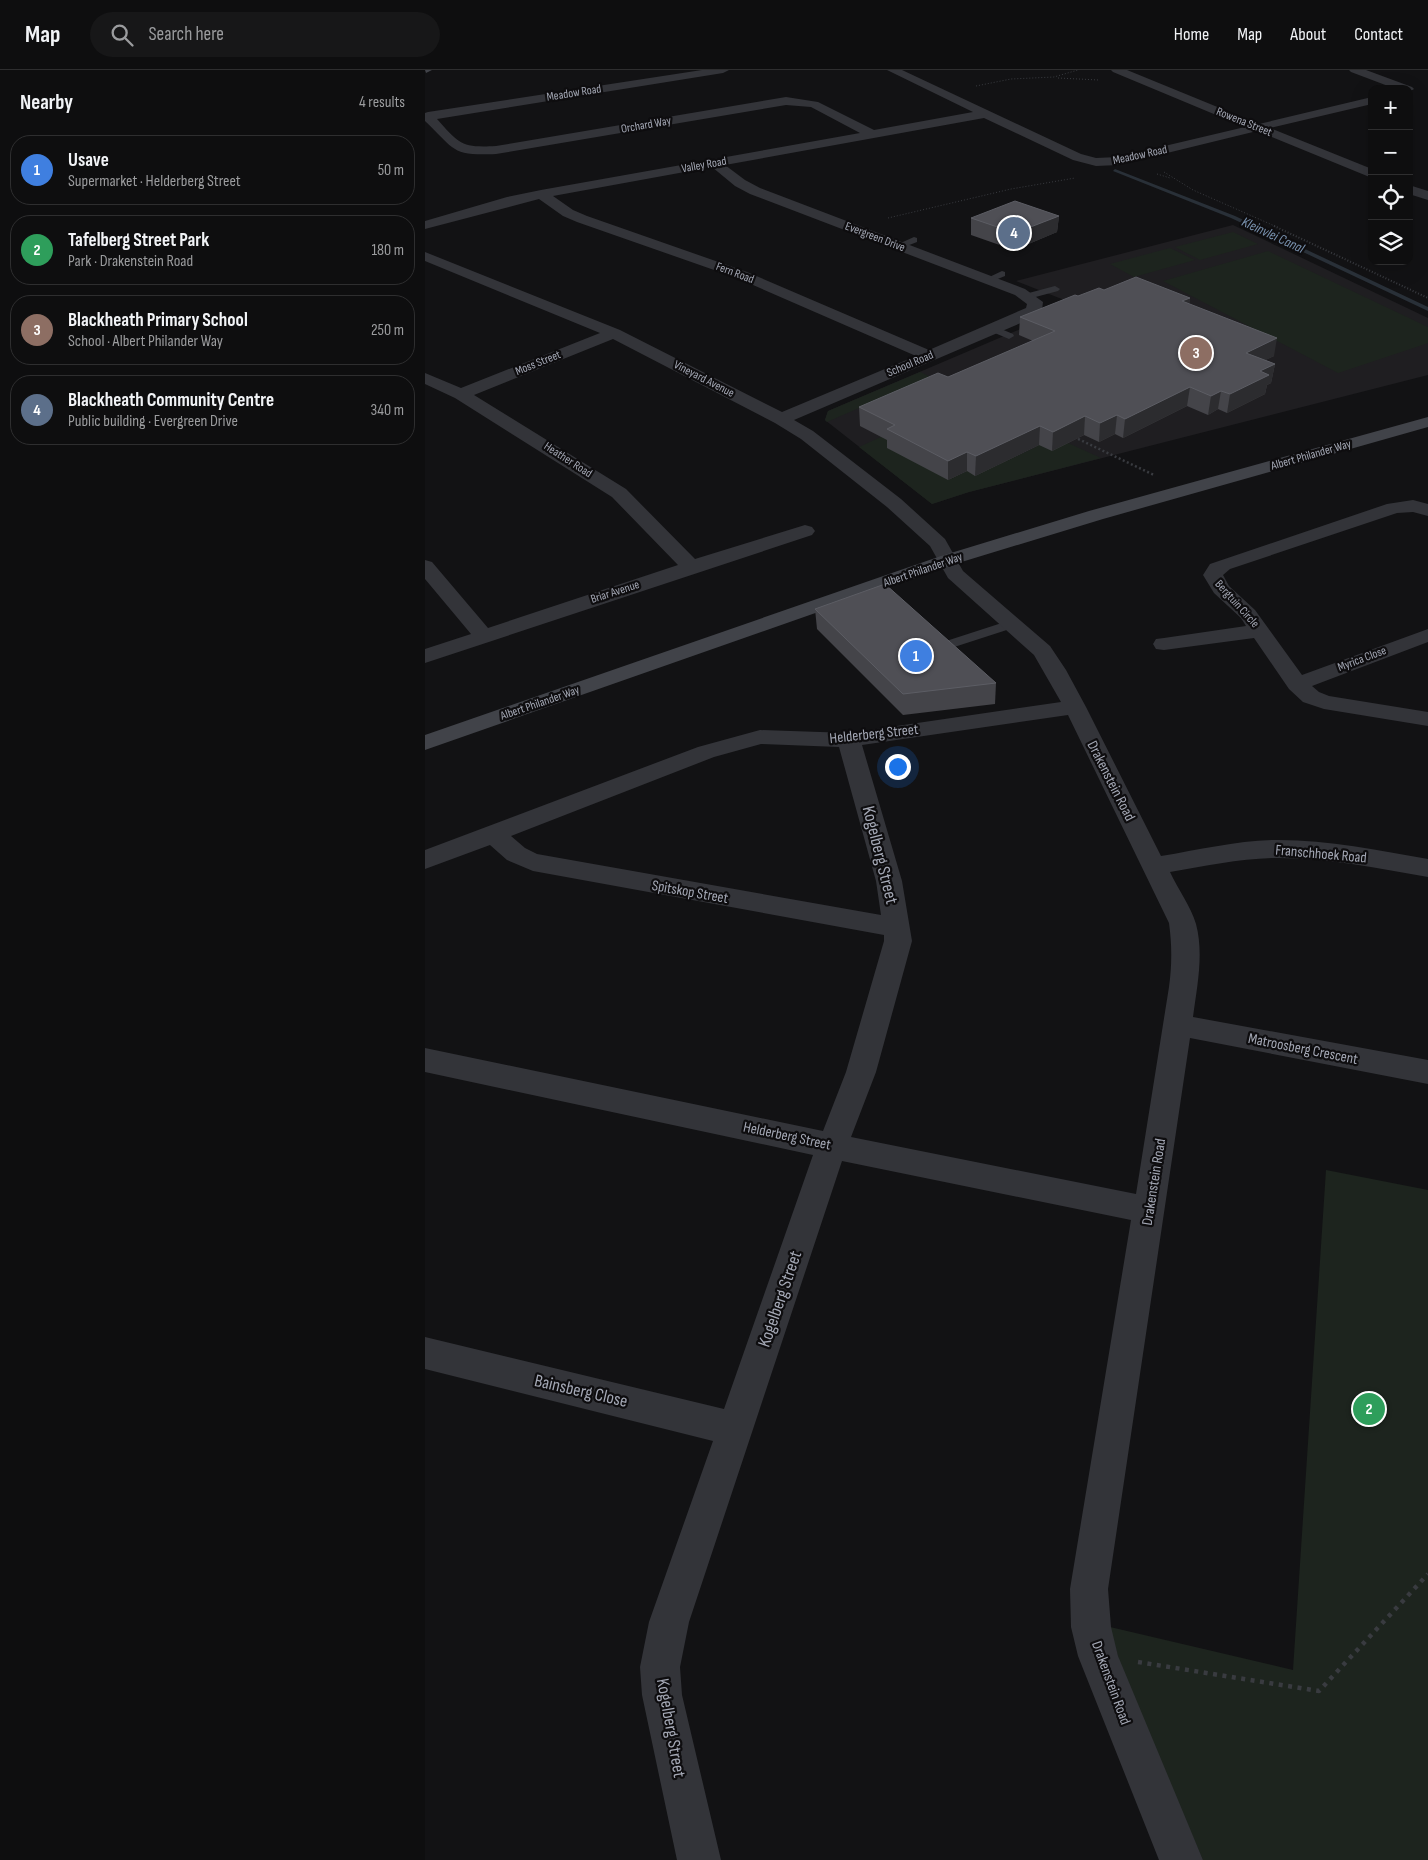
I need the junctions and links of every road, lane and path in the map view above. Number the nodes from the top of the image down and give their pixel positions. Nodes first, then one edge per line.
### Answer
1 (723, 70) edge
2 (893, 70) edge
3 (1078, 70) edge
4 (1117, 70) edge
5 (1355, 70) edge
6 (1398, 85) edge
7 (928, 87) junction
8 (1368, 101) edge
9 (984, 114) junction
10 (426, 116) edge
11 (1258, 127) junction
12 (872, 134) junction
13 (1150, 154) junction
14 (1108, 162) junction
15 (715, 163) junction
16 (1368, 172) edge
17 (1413, 190) edge
18 (541, 194) junction
19 (1428, 196) edge
20 (425, 224) edge
21 (851, 228) junction
22 (914, 240) dead end
23 (899, 246) junction
24 (425, 256) edge
25 (1002, 274) dead end
26 (988, 280) junction
27 (1055, 289) dead end
28 (1428, 298) edge
29 (1032, 301) junction
30 (614, 333) junction
31 (929, 356) junction
32 (425, 378) edge
33 (461, 394) junction
34 (781, 419) junction
35 (1428, 422) edge
36 (1070, 435) edge
37 (1161, 479) dead end
38 (1428, 510) edge
39 (805, 531) dead end
40 (948, 560) junction
41 (425, 566) edge
42 (691, 567) junction
43 (1011, 624) junction
44 (1260, 631) junction
45 (1428, 635) edge
46 (484, 636) junction
47 (1165, 644) dead end
48 (945, 646) edge
49 (425, 656) edge
50 (1297, 684) junction
51 (1075, 707) junction
52 (1428, 719) edge
53 (849, 740) junction
54 (425, 743) edge
55 (495, 834) junction
56 (425, 860) edge
57 (1154, 866) junction
58 (1428, 868) edge
59 (895, 927) junction
60 (1178, 1025) junction
61 (425, 1060) edge
62 (1428, 1072) edge
63 (831, 1146) junction
64 (1149, 1210) junction
65 (425, 1353) edge
66 (736, 1429) junction
67 (1428, 1574) edge
68 (1098, 1656) junction
69 (699, 1860) edge
70 (1181, 1860) edge

1 - 10 street, Meadow Road
2 - 7 street, Meadow Road
3 - 7 path
4 - 11 street, Rowena Street
5 - 6 street
7 - 9 street, Meadow Road
8 - 11 street, Meadow Road
9 - 12 street, Valley Road
9 - 14 street, Meadow Road
10 - 12 street, Orchard Way
11 - 13 street, Meadow Road
11 - 16 street, Rowena Street
12 - 15 street, Valley Road
13 - 14 street, Meadow Road
13 - 28 path
14 - 21 path
15 - 18 street, Valley Road
15 - 21 street, Evergreen Drive
17 - 19 street
18 - 20 street, Valley Road
18 - 31 street, Fern Road
21 - 23 street, Evergreen Drive
22 - 23 lane
23 - 26 street, Evergreen Drive
24 - 30 street, Vineyard Avenue
25 - 26 lane
26 - 29 street, Evergreen Drive
27 - 29 lane
29 - 31 street, School Road
30 - 33 street, Moss Street
30 - 34 street, Vineyard Avenue
31 - 34 street, School Road
32 - 33 street, Heather Road
33 - 42 street, Heather Road
34 - 40 street, Vineyard Avenue
35 - 40 street, Albert Philander Way
36 - 37 path
38 - 44 street, Bergtuin Circle
39 - 42 street, Briar Avenue
40 - 43 street, Drakenstein Road
40 - 54 street, Albert Philander Way
41 - 46 street
42 - 46 street, Briar Avenue
43 - 48 lane
43 - 51 street, Drakenstein Road
44 - 47 street
44 - 50 street, Bergtuin Circle
45 - 50 street, Myrica Close
46 - 49 street, Briar Avenue
50 - 52 street, Bergtuin Circle
51 - 53 street, Helderberg Street
51 - 57 street, Drakenstein Road
53 - 55 street, Helderberg Street
53 - 59 street, Kogelberg Street
55 - 56 street, Helderberg Street
55 - 59 street, Spitskop Street
57 - 58 street, Franschhoek Road
57 - 60 street, Drakenstein Road
59 - 63 street, Kogelberg Street
60 - 62 street, Matroosberg Crescent
60 - 64 street, Drakenstein Road
61 - 63 street, Helderberg Street
63 - 64 street, Helderberg Street
63 - 66 street, Kogelberg Street
64 - 68 street, Drakenstein Road
65 - 66 street, Bainsberg Close
66 - 69 street, Kogelberg Street
67 - 68 path
68 - 70 street, Drakenstein Road

